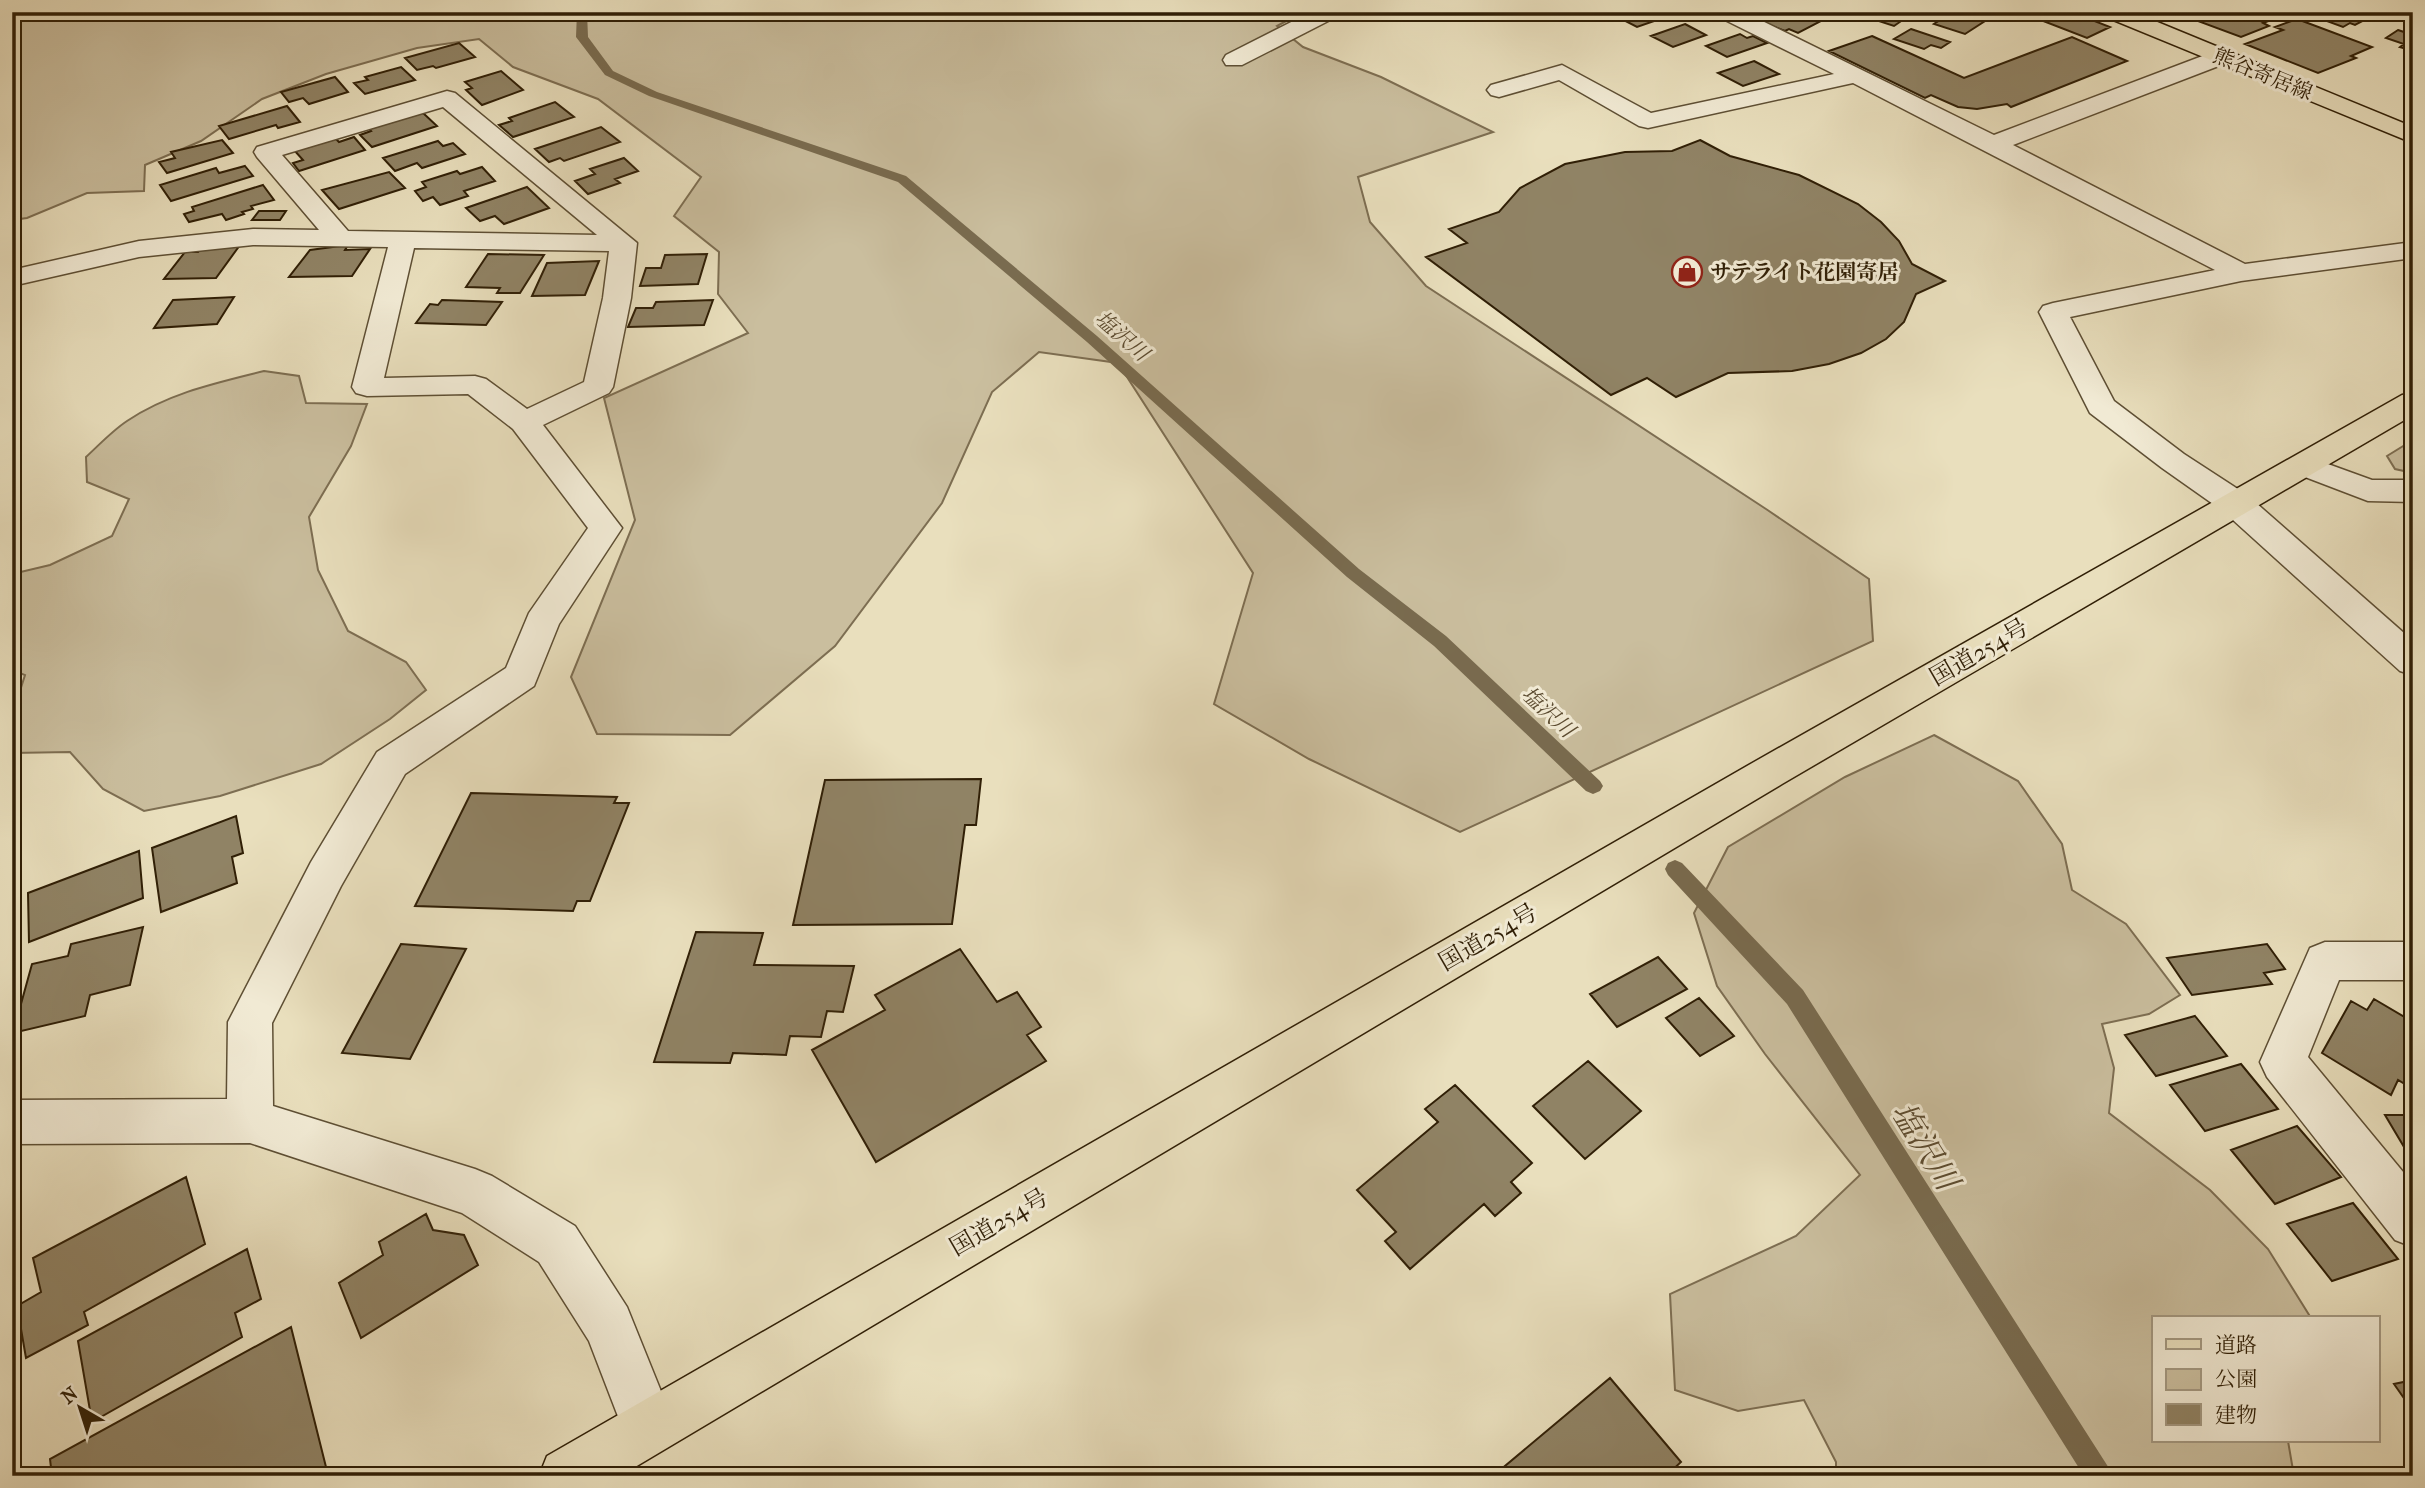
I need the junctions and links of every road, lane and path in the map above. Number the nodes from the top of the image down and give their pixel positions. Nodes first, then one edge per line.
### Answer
1 (1328, 12) edge
2 (2114, 12) edge
3 (1729, 13) edge
4 (2221, 57) junction
5 (1234, 60) dead end
6 (1855, 76) junction
7 (1499, 90) dead end
8 (2413, 136) edge
9 (1993, 144) junction
10 (340, 238) junction
11 (403, 239) junction
12 (624, 243) junction
13 (2413, 250) edge
14 (2241, 273) junction
15 (12, 278) edge
16 (2413, 402) edge
17 (524, 422) junction
18 (2303, 465) junction
19 (2413, 491) edge
20 (2235, 503) junction
21 (2413, 662) edge
22 (2413, 961) edge
23 (250, 1121) junction
24 (12, 1122) edge
25 (2413, 1223) edge
26 (648, 1426) junction
27 (567, 1476) edge

1 - 5 street
2 - 4 main road, 熊谷寄居線
3 - 6 street
4 - 8 main road, 熊谷寄居線
4 - 9 street
6 - 7 street
6 - 9 street
9 - 14 street
10 - 11 street
10 - 12 street
10 - 15 street
11 - 12 street
11 - 17 street
12 - 17 street
13 - 14 street
14 - 20 street
16 - 18 main road, 国道254号
17 - 23 street
18 - 19 street
18 - 20 main road, 国道254号
20 - 21 street
20 - 26 main road, 国道254号
22 - 25 street
23 - 24 street
23 - 26 street
26 - 27 main road, 国道254号

